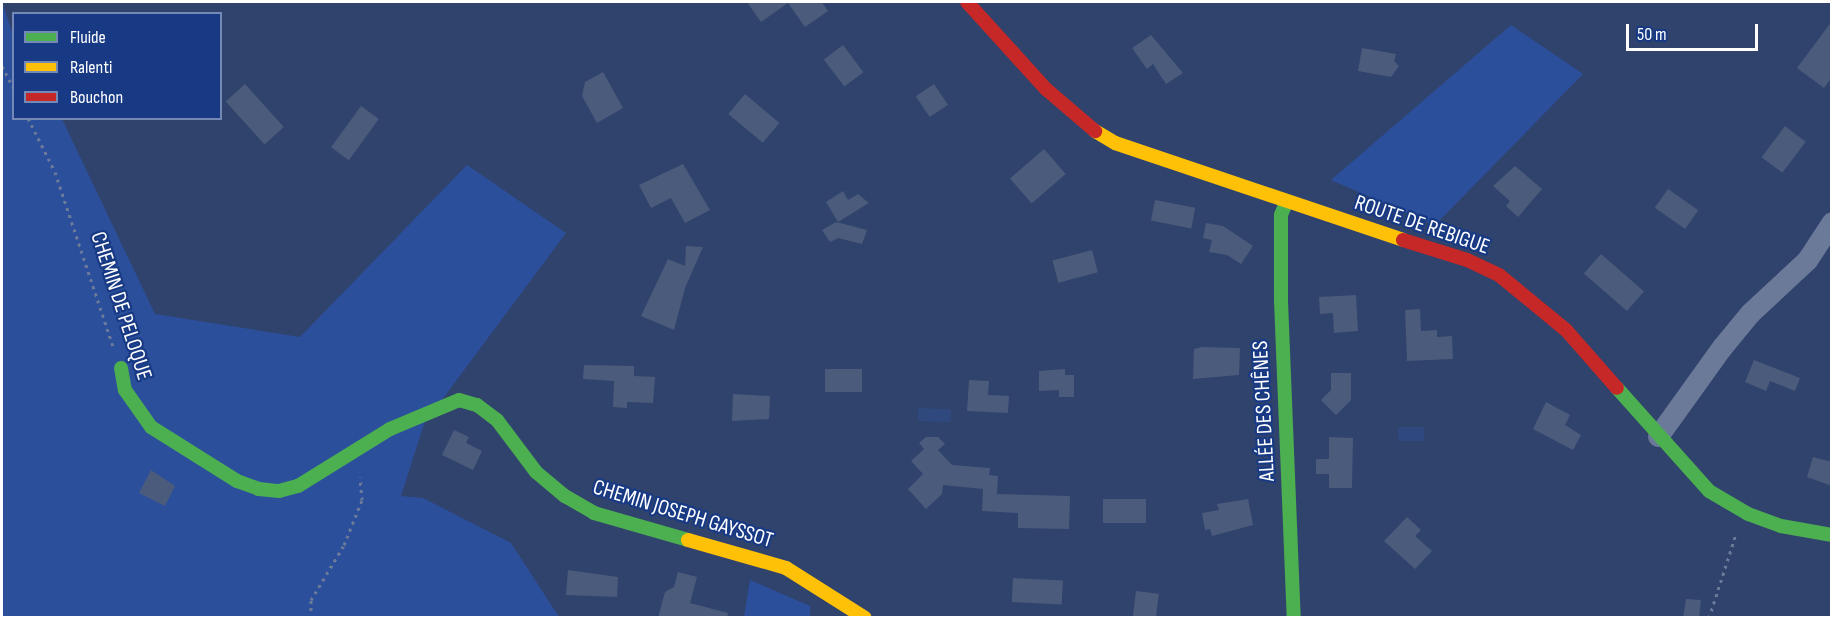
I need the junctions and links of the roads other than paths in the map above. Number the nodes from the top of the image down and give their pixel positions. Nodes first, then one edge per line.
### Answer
1 (967, 2) edge
2 (1286, 203) junction
3 (1832, 222) edge
4 (121, 368) road end
5 (1658, 436) junction
6 (352, 456) joint
7 (1832, 535) edge
8 (865, 618) edge
9 (1294, 618) edge

1 - 2 street, ROUTE DE REBIGUE
2 - 5 street, ROUTE DE REBIGUE
2 - 9 street, ALLÉE DES CHÊNES
3 - 5 street
4 - 6 street, CHEMIN DE PELOQUE
5 - 7 street, ROUTE DE REBIGUE
6 - 8 street, CHEMIN JOSEPH GAYSSOT

